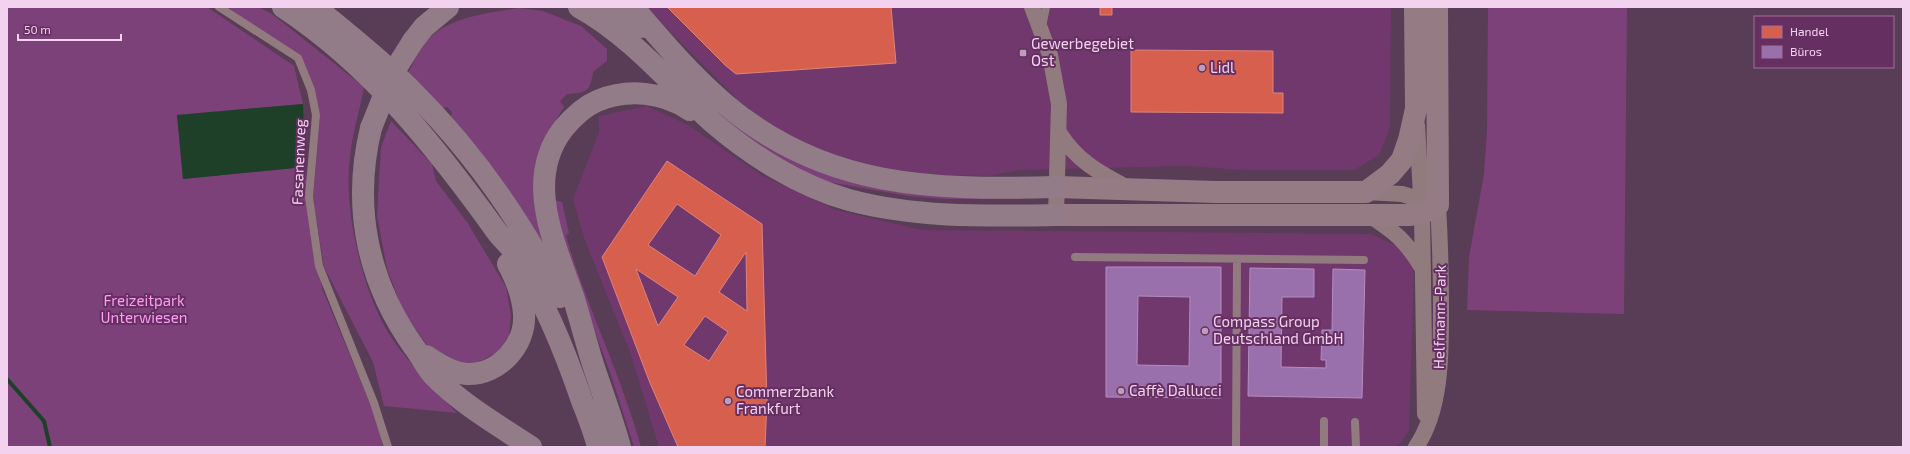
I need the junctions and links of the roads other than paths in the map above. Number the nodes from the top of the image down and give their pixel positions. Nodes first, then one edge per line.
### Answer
1 (219, 7) edge
2 (282, 7) edge
3 (315, 7) edge
4 (448, 7) edge
5 (579, 7) edge
6 (613, 7) edge
7 (633, 7) edge
8 (1032, 7) edge
9 (1046, 7) edge
10 (1415, 7) edge
11 (1437, 7) edge
12 (1042, 30) junction
13 (670, 50) junction
14 (1416, 109) junction
15 (723, 131) junction
16 (1060, 134) junction
17 (1057, 187) junction
18 (1131, 189) junction
19 (1366, 192) junction
20 (1427, 206) junction
21 (1056, 215) junction
22 (1369, 215) junction
23 (498, 233) junction
24 (1075, 257) dead end
25 (1237, 259) junction
26 (1364, 260) dead end
27 (1422, 267) junction
28 (416, 348) junction
29 (590, 356) junction
30 (1324, 421) dead end
31 (1355, 422) dead end
32 (1426, 428) junction
33 (388, 447) edge
34 (531, 447) edge
35 (598, 447) edge
36 (620, 447) edge
37 (1236, 447) edge
38 (1324, 447) edge
39 (1356, 447) edge
40 (1416, 447) edge

1 - 33 lane, Fasanenweg
2 - 23 highway
3 - 29 highway
4 - 28 highway, bridge
5 - 15 highway
6 - 13 highway
7 - 13 highway
8 - 12 street
9 - 12 lane
10 - 14 main road
11 - 20 main road
12 - 16 street
13 - 17 highway
14 - 19 main road
14 - 20 street
15 - 21 highway
15 - 29 highway
16 - 17 street
16 - 18 street
17 - 18 main road
17 - 21 street
18 - 19 main road
19 - 20 street
20 - 22 main road
20 - 27 street, Helfmann-Park
20 - 32 street, Helfmann-Park
21 - 22 main road
22 - 27 street
23 - 28 highway
23 - 35 highway
24 - 25 lane
25 - 26 lane
25 - 37 lane
27 - 32 street, Helfmann-Park
28 - 34 highway
29 - 36 highway
30 - 38 lane
31 - 39 lane
32 - 40 street, Helfmann-Park

